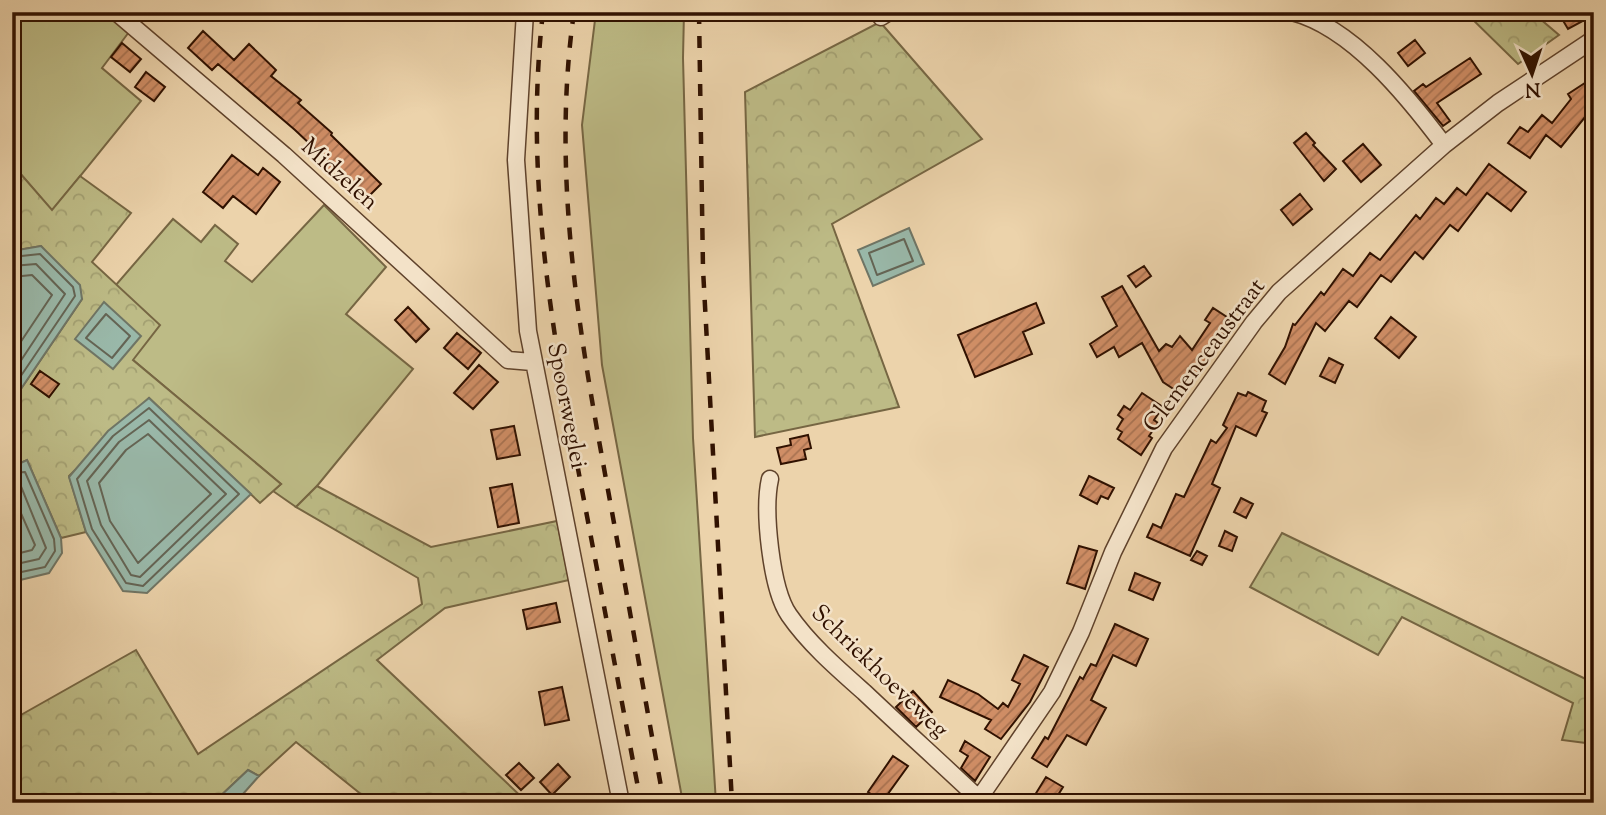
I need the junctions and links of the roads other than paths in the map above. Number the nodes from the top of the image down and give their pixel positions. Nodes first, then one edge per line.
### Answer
1 (116, 12) edge
2 (525, 12) edge
3 (1292, 12) edge
4 (1594, 39) edge
5 (1444, 145) junction
6 (532, 362) junction
7 (770, 479) dead end
8 (977, 801) edge
9 (621, 803) edge

1 - 6 street, Midzelen
2 - 6 street, Spoorweglei
3 - 5 street
4 - 5 street, Clemenceaustraat
5 - 8 street, Clemenceaustraat
6 - 9 street, Spoorweglei
7 - 8 street, Schriekhoeveweg

